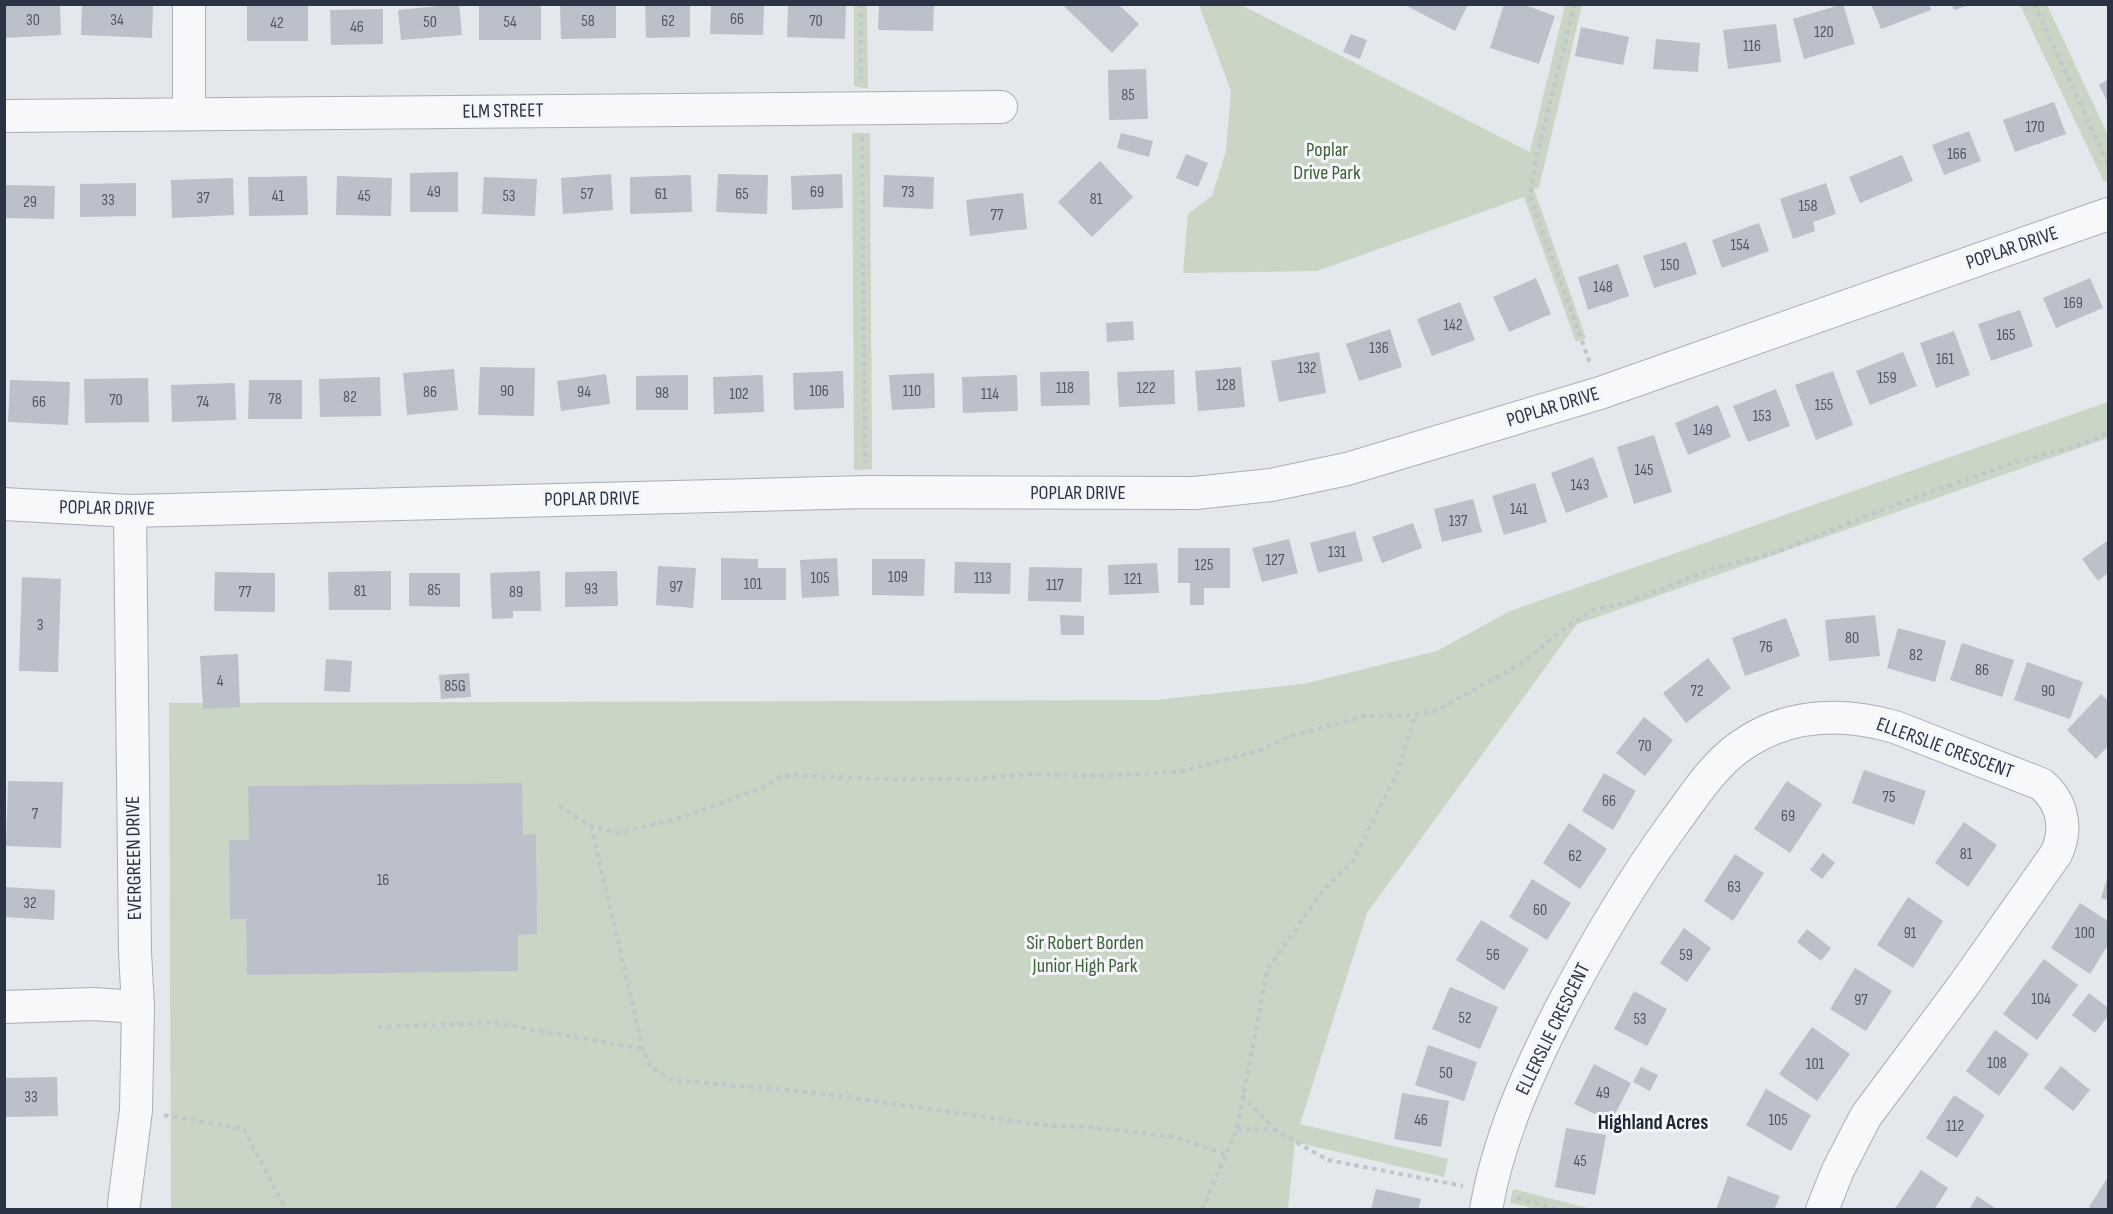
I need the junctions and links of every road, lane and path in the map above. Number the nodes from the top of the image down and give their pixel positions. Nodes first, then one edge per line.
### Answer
1 (189, 4) edge
2 (861, 4) edge
3 (1575, 4) edge
4 (2034, 4) edge
5 (862, 107) junction
6 (1001, 108) dead end
7 (189, 114) junction
8 (4, 116) edge
9 (2109, 164) edge
10 (2109, 214) edge
11 (1600, 393) junction
12 (2109, 434) edge
13 (866, 492) junction
14 (4, 504) edge
15 (130, 511) junction
16 (1415, 715) junction
17 (559, 807) dead end
18 (591, 826) junction
19 (4, 1006) edge
20 (138, 1007) junction
21 (378, 1027) dead end
22 (643, 1049) junction
23 (1242, 1095) junction
24 (136, 1110) junction
25 (1238, 1129) junction
26 (1273, 1129) junction
27 (1225, 1154) junction
28 (1488, 1200) edge
29 (124, 1204) dead end
30 (286, 1209) edge
31 (1202, 1209) edge
32 (1560, 1209) edge
33 (1822, 1209) edge

1 - 7 street
2 - 5 path
3 - 11 path
4 - 9 path
5 - 6 street, ELM STREET
5 - 7 street, ELM STREET
5 - 13 path
7 - 8 street, ELM STREET
10 - 11 street, POPLAR DRIVE
11 - 13 street, POPLAR DRIVE
12 - 16 path
13 - 15 street, POPLAR DRIVE
14 - 15 street, POPLAR DRIVE
15 - 20 street, EVERGREEN DRIVE
16 - 18 path
16 - 23 path
17 - 18 path
18 - 22 path
19 - 20 street
20 - 24 street, EVERGREEN DRIVE
21 - 22 path
22 - 27 path
23 - 25 path
23 - 26 path
24 - 29 street, EVERGREEN DRIVE
24 - 30 path
25 - 26 path
25 - 27 path
26 - 28 path
27 - 31 path
28 - 32 path
28 - 33 street, ELLERSLIE CRESCENT

